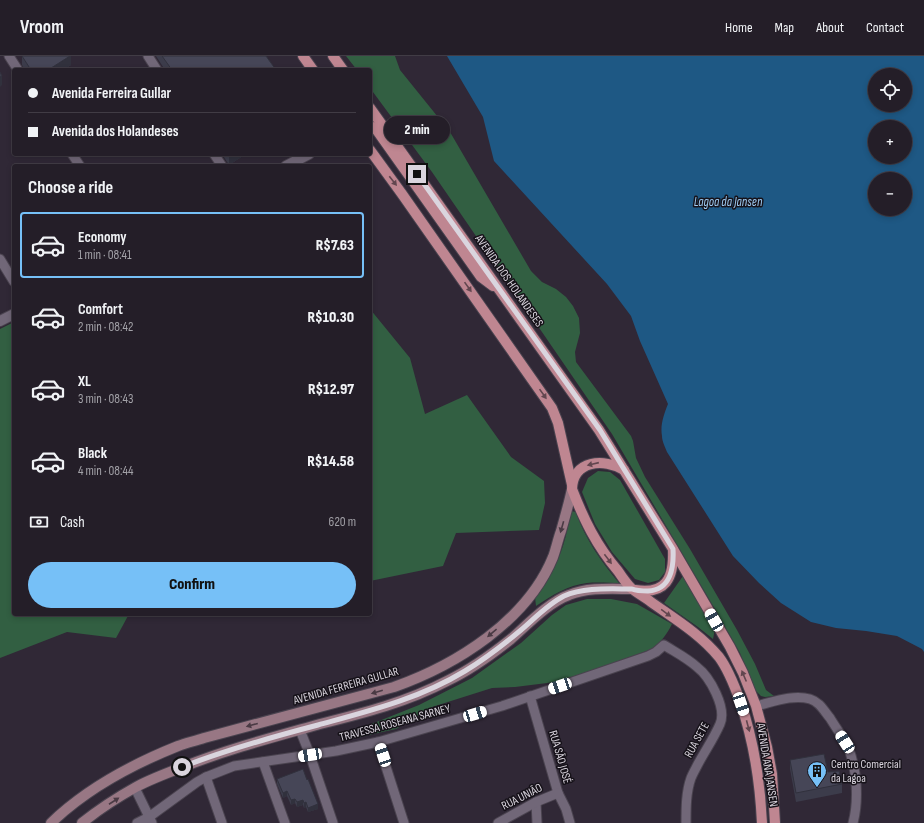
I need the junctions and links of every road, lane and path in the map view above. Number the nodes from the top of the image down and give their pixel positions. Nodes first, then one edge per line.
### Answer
1 (9, 56) edge
2 (148, 56) edge
3 (303, 56) edge
4 (333, 56) edge
5 (17, 68) edge
6 (156, 68) edge
7 (312, 68) edge
8 (342, 68) edge
9 (372, 111) edge
10 (372, 127) edge
11 (372, 153) edge
12 (305, 156) edge
13 (290, 164) edge
14 (0, 259) edge
15 (12, 279) edge
16 (500, 290) junction
17 (12, 315) edge
18 (0, 321) edge
19 (625, 470) junction
20 (572, 488) junction
21 (673, 549) junction
22 (634, 589) junction
23 (664, 645) joint
24 (530, 696) junction
25 (756, 706) junction
26 (312, 709) junction
27 (318, 725) junction
28 (300, 730) junction
29 (378, 742) junction
30 (310, 755) junction
31 (263, 762) junction
32 (206, 777) junction
33 (135, 788) junction
34 (558, 792) junction
35 (536, 802) junction
36 (150, 820) edge
37 (51, 823) edge
38 (82, 823) edge
39 (137, 823) edge
40 (222, 823) edge
41 (285, 823) edge
42 (333, 823) edge
43 (404, 823) edge
44 (498, 823) edge
45 (536, 823) edge
46 (570, 823) edge
47 (686, 823) edge
48 (762, 823) edge
49 (775, 823) edge
50 (853, 823) edge

1 - 5 street
2 - 6 street
3 - 7 main road
4 - 8 main road
9 - 16 main road, AVENIDA DOS HOLANDESES
10 - 16 main road
11 -> 20 main road
12 - 13 street
14 - 15 street
16 - 19 main road, AVENIDA DOS HOLANDESES
17 - 18 street
19 -> 20 main road
19 - 21 main road, AVENIDA DOS HOLANDESES
20 -> 22 main road, AVENIDA ANA JANSEN
20 -> 26 main road, AVENIDA FERREIRA GULLAR
21 - 22 main road
25 -> 21 main road, AVENIDA ANA JANSEN
22 - 27 main road
22 -> 48 main road, AVENIDA ANA JANSEN
23 - 24 street, TRAVESSA ROSEANA SARNEY
23 - 47 street, RUA SETE
24 - 29 street, TRAVESSA ROSEANA SARNEY
24 - 34 street, RUA SÃO JOSÉ
25 - 49 main road, AVENIDA ANA JANSEN
25 - 50 street
26 - 27 main road
26 -> 37 main road, AVENIDA FERREIRA GULLAR
27 - 28 main road
28 - 30 street
28 - 33 main road
29 - 30 street, TRAVESSA ROSEANA SARNEY
29 - 43 street
30 - 31 street, TRAVESSA ROSEANA SARNEY
30 - 42 street
31 - 32 street, TRAVESSA ROSEANA SARNEY
31 - 41 street
32 - 36 street, TRAVESSA ROSEANA SARNEY
32 - 40 street
33 - 36 street
38 -> 33 main road
34 - 35 street, RUA UNIÃO
34 - 46 street, RUA SÃO JOSÉ
35 - 44 street, RUA UNIÃO
35 - 45 street
36 - 39 street, TRAVESSA ROSEANA SARNEY

